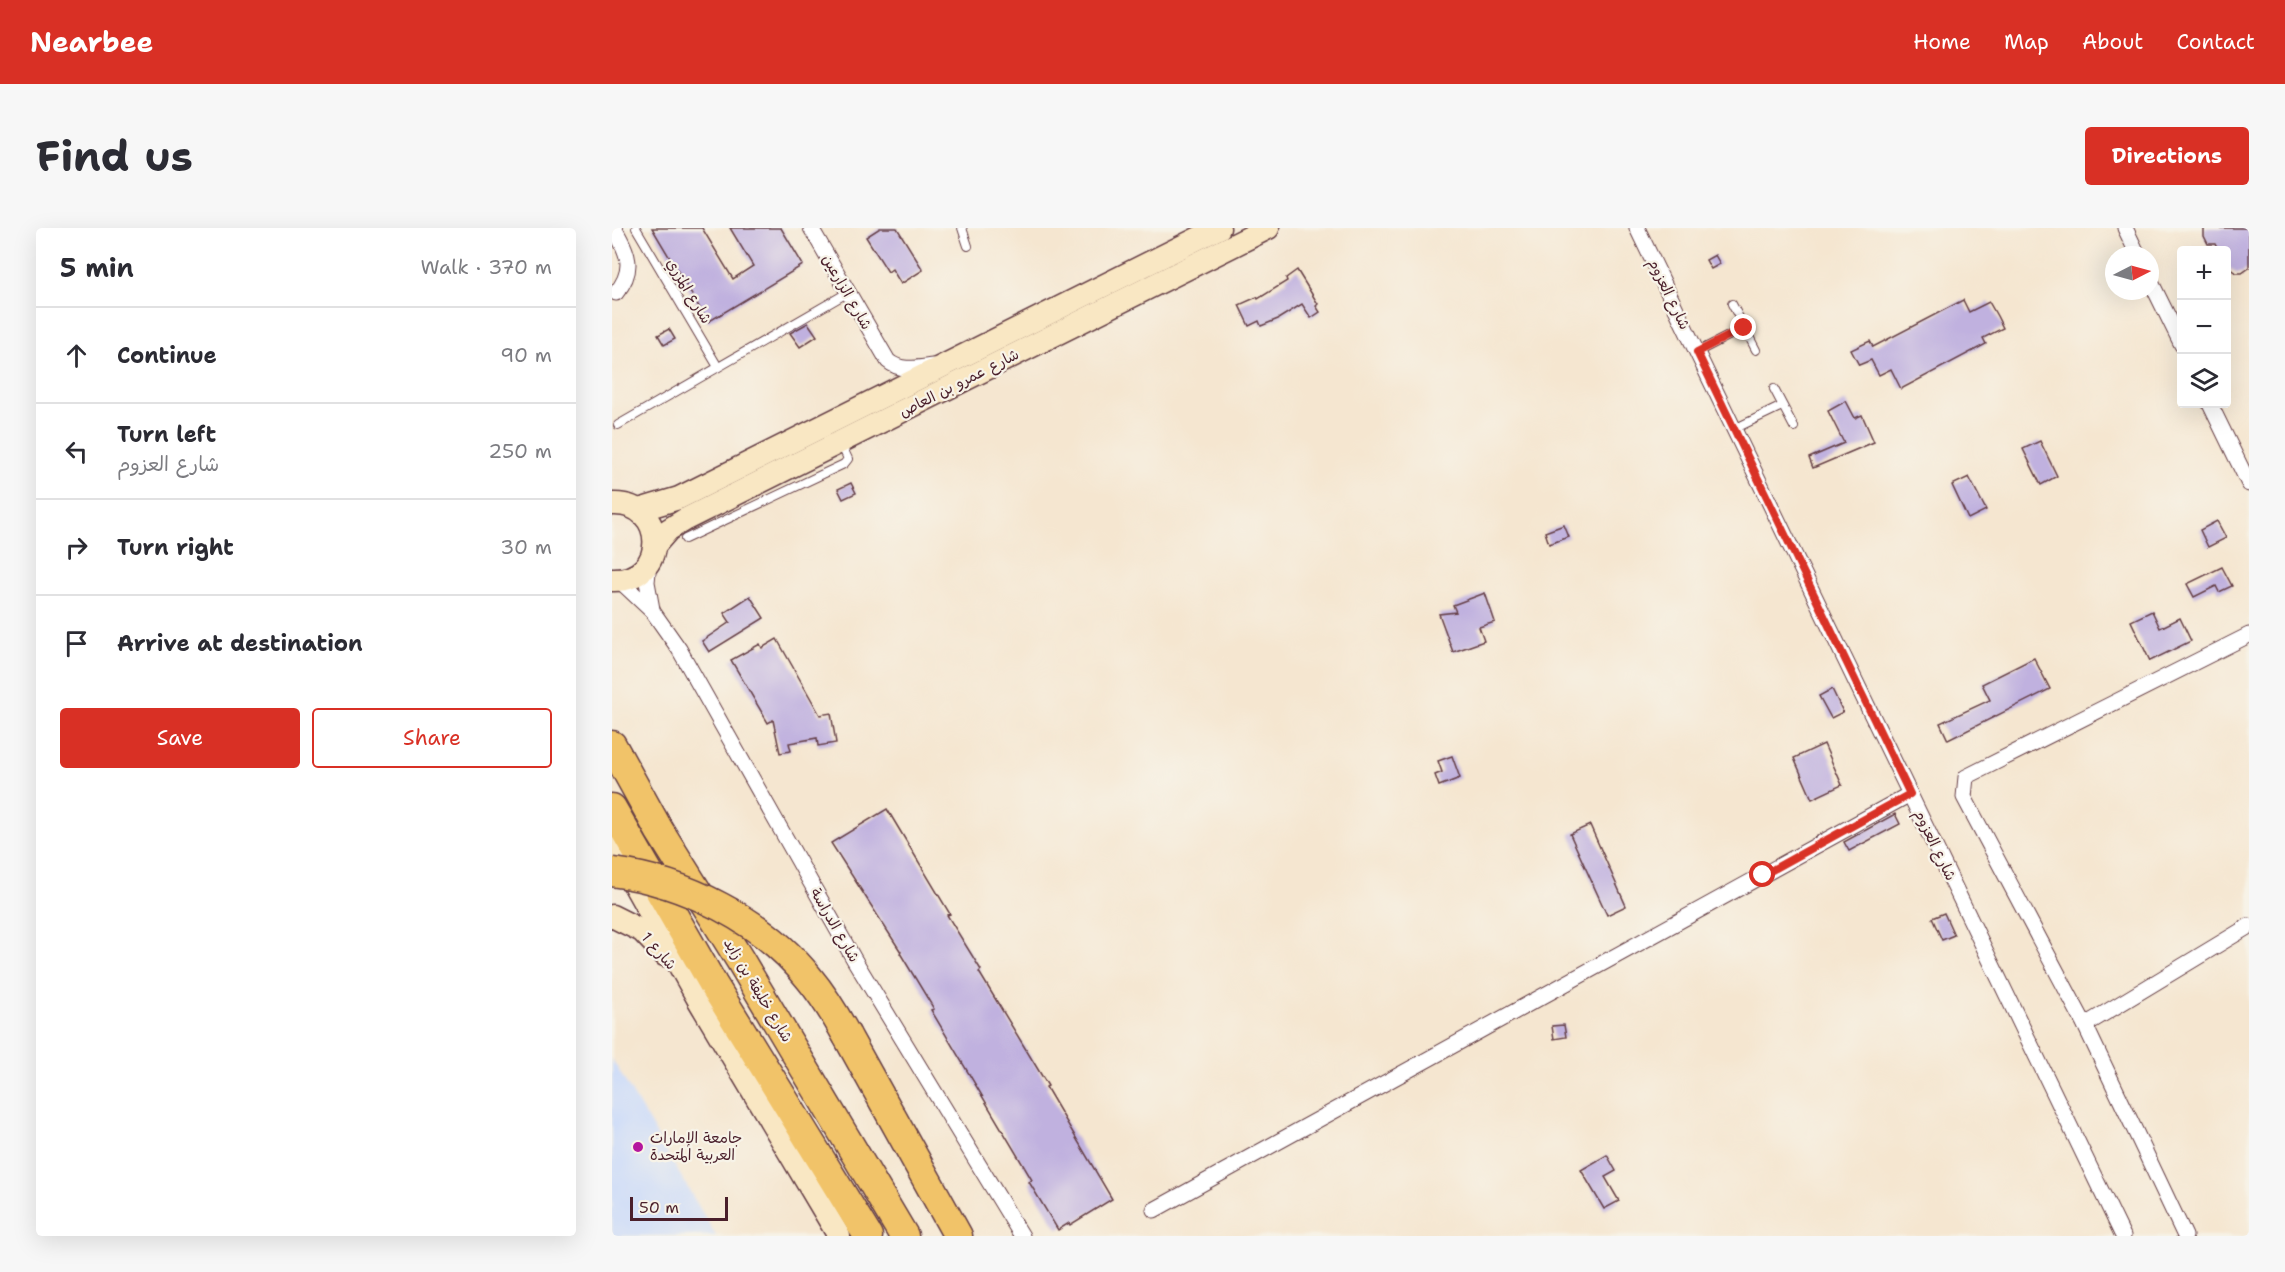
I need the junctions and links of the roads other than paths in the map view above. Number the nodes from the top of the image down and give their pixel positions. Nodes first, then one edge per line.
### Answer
1 (614, 228) edge
2 (636, 228) edge
3 (811, 228) edge
4 (962, 228) edge
5 (1219, 228) edge
6 (1268, 228) edge
7 (1637, 228) edge
8 (2125, 228) edge
9 (968, 246) dead end
10 (2134, 246) edge
11 (616, 293) dead end
12 (847, 293) junction
13 (2159, 299) edge
14 (1732, 304) dead end
15 (1744, 328) junction
16 (2177, 337) edge
17 (1756, 350) dead end
18 (1697, 352) junction
19 (884, 356) junction
20 (946, 365) junction
21 (718, 367) junction
22 (1774, 389) dead end
23 (881, 399) junction
24 (1782, 406) junction
25 (2212, 408) edge
26 (618, 425) dead end
27 (1794, 428) dead end
28 (1734, 429) junction
29 (841, 443) junction
30 (2249, 484) edge
31 (622, 504) edge
32 (685, 539) dead end
33 (652, 553) junction
34 (616, 580) edge
35 (653, 612) junction
36 (2249, 635) edge
37 (612, 745) edge
38 (1910, 794) junction
39 (612, 808) edge
40 (612, 845) edge
41 (612, 872) edge
42 (612, 916) edge
43 (2249, 926) edge
44 (697, 997) junction
45 (2085, 1025) junction
46 (1154, 1210) dead end
47 (839, 1236) edge
48 (868, 1236) edge
49 (904, 1236) edge
50 (958, 1236) edge
51 (1022, 1236) edge
52 (2123, 1236) edge
53 (2185, 1236) edge

1 - 11 street
2 - 21 lane, شارع المزري
3 - 12 street, شارع الزارعين
4 - 9 lane
5 - 20 main road, شارع عمرو بن العاص
6 - 29 main road, شارع عمرو بن العاص
7 - 18 street, شارع العزوم
8 - 10 street
12 - 19 street, شارع الزارعين
12 - 21 lane
13 - 16 street
14 - 15 lane
15 - 17 lane
15 - 18 lane
18 - 28 street, شارع العزوم
19 - 20 street
19 - 23 street, شارع الزارعين
20 - 23 main road, شارع عمرو بن العاص
21 - 26 lane
22 - 24 lane
23 - 31 main road, شارع عمرو بن العاص
24 - 27 lane
24 - 28 lane
25 - 30 street
28 - 38 street, شارع العزوم
29 - 32 lane
29 - 33 main road, شارع عمرو بن العاص
31 - 33 main road
33 - 34 main road, شارع عمرو بن العاص
33 - 35 street
34 - 35 street
35 - 51 street, شارع الدراسة
36 - 45 street
37 - 49 highway, شارع خليفة بن زايد
38 - 46 street
38 - 52 street, شارع العزوم
39 - 48 highway
40 - 44 main road
41 - 50 highway, bridge
42 - 44 main road, شارع 1
43 - 45 street
44 - 47 main road
45 - 53 street

